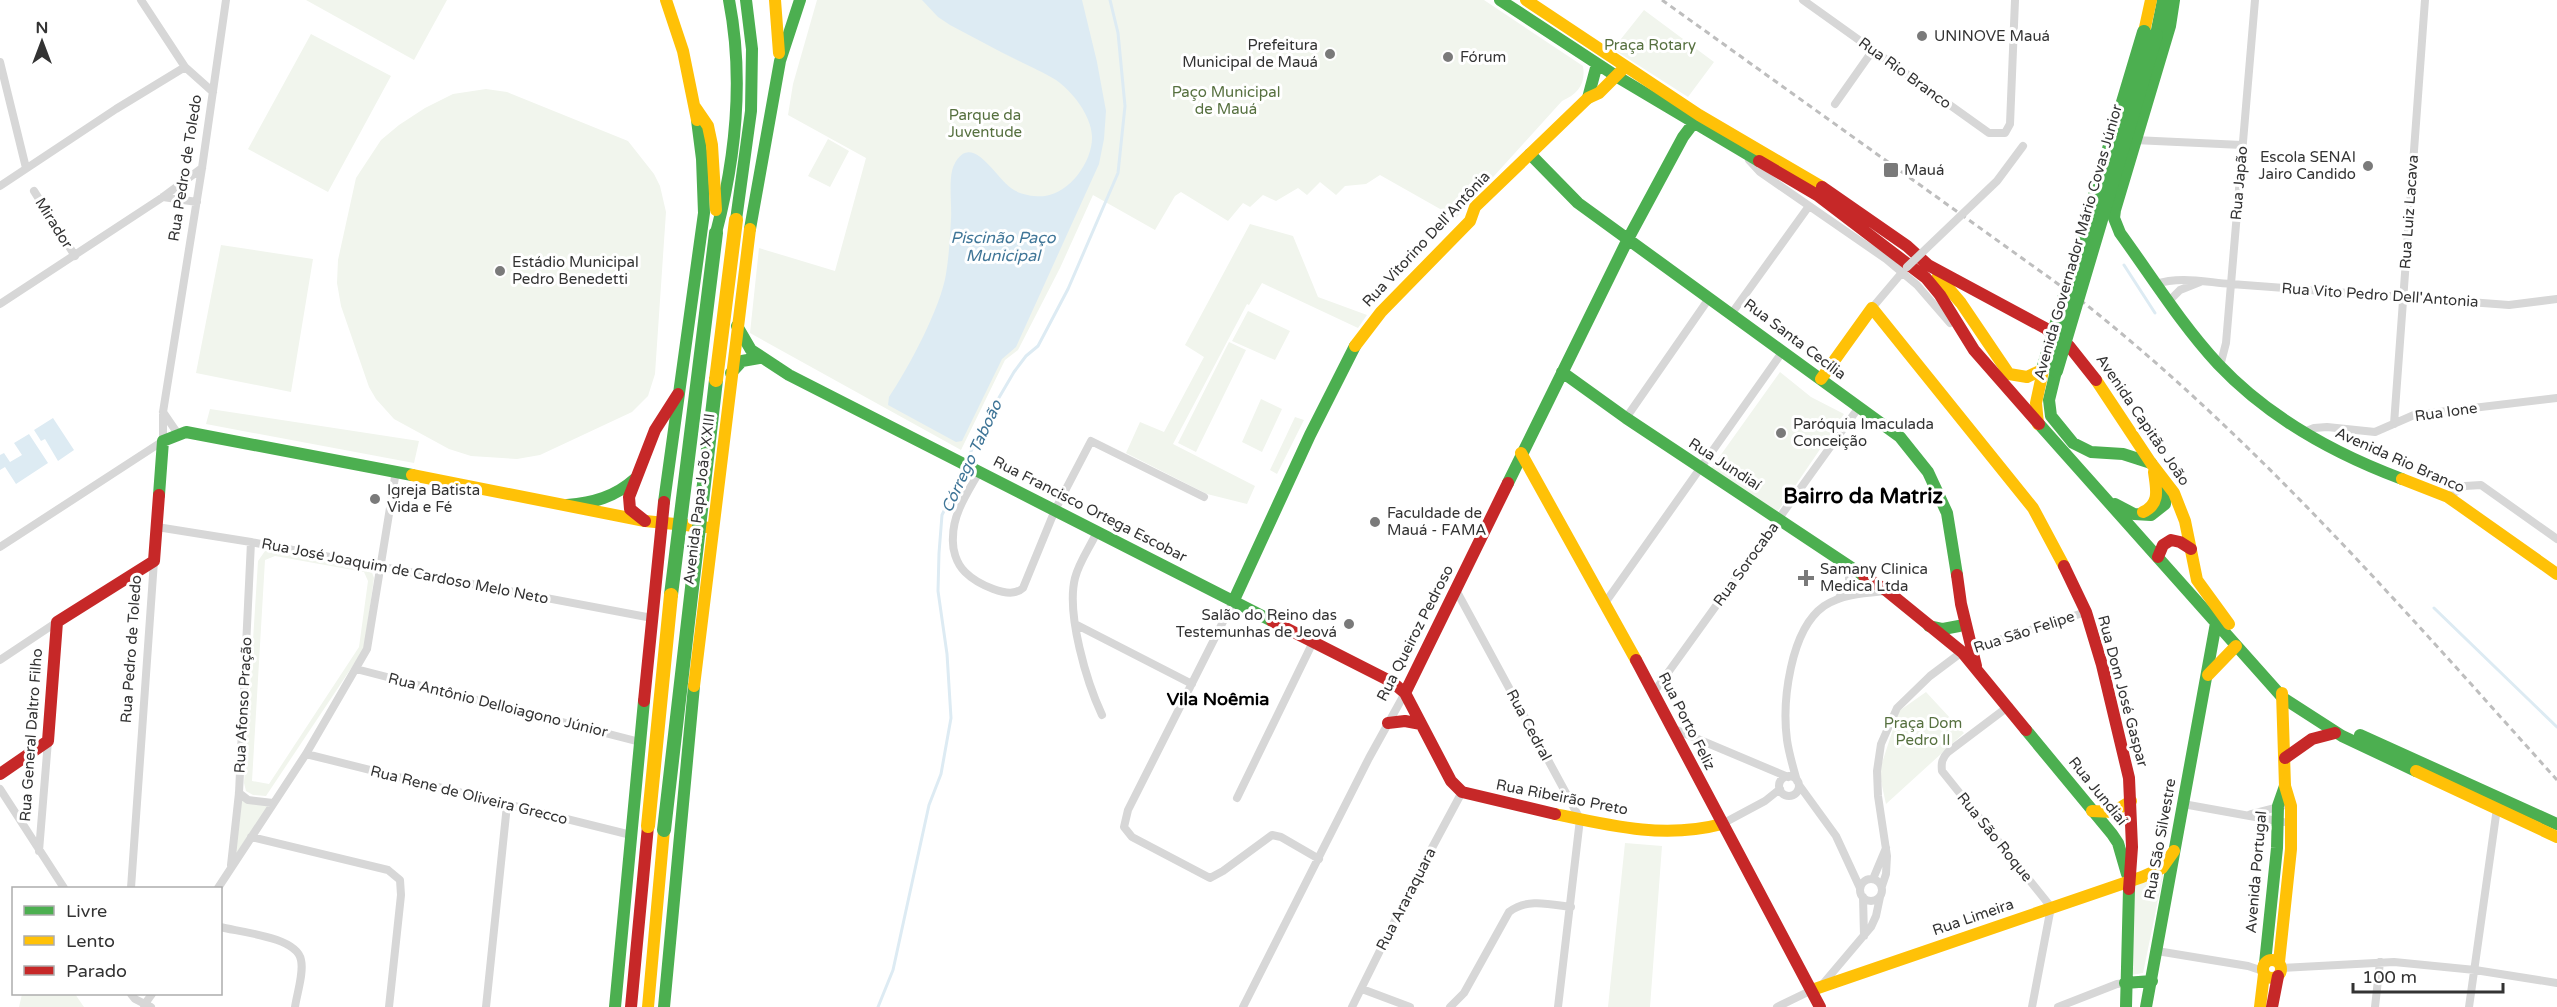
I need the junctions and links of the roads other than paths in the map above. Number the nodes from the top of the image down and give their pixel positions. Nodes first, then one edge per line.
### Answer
1 (141, 0) edge
2 (226, 0) edge
3 (666, 0) edge
4 (729, 0) edge
5 (746, 0) edge
6 (776, 0) edge
7 (800, 0) edge
8 (1500, 0) edge
9 (1526, 0) edge
10 (1803, 0) edge
11 (2015, 0) edge
12 (2151, 0) edge
13 (2163, 0) edge
14 (2174, 0) edge
15 (2255, 0) edge
16 (2425, 0) edge
17 (2150, 34) junction
18 (1873, 50) junction
19 (780, 61) junction
20 (0, 62) edge
21 (1597, 64) junction
22 (185, 67) junction
23 (1621, 71) junction
24 (213, 92) junction
25 (1587, 98) junction
26 (1835, 104) dead end
27 (694, 107) junction
28 (1696, 119) junction
29 (2134, 140) junction
30 (2242, 145) junction
31 (2023, 146) dead end
32 (1743, 153) junction
33 (1530, 154) junction
34 (26, 168) junction
35 (202, 168) junction
36 (0, 186) edge
37 (34, 190) dead end
38 (163, 197) junction
39 (197, 202) junction
40 (1809, 206) junction
41 (716, 233) junction
42 (1628, 239) junction
43 (75, 256) junction
44 (1928, 265) junction
45 (1905, 269) junction
46 (2203, 282) junction
47 (2155, 284) junction
48 (2230, 284) junction
49 (1710, 297) junction
50 (2402, 297) junction
51 (2557, 299) edge
52 (2167, 303) junction
53 (0, 304) edge
54 (1872, 308) junction
55 (1732, 313) junction
56 (737, 325) junction
57 (1974, 350) junction
58 (1783, 351) junction
59 (759, 358) junction
60 (2220, 366) junction
61 (2048, 369) junction
62 (1562, 372) junction
63 (731, 373) junction
64 (1821, 379) junction
65 (679, 393) junction
66 (2557, 398) edge
67 (1859, 407) junction
68 (163, 412) junction
69 (1626, 418) junction
70 (2038, 424) junction
71 (2394, 424) junction
72 (2304, 432) junction
73 (178, 434) junction
74 (163, 441) junction
75 (1521, 453) junction
76 (2151, 463) junction
77 (1700, 467) junction
78 (975, 470) junction
79 (396, 471) junction
80 (2164, 477) junction
81 (636, 478) junction
82 (2102, 496) junction
83 (1204, 497) dead end
84 (2448, 497) junction
85 (567, 505) junction
86 (1055, 510) junction
87 (2128, 512) junction
88 (1779, 519) junction
89 (645, 521) junction
90 (661, 523) junction
91 (157, 527) junction
92 (712, 528) junction
93 (1097, 532) junction
94 (2557, 539) edge
95 (251, 542) junction
96 (0, 547) edge
97 (2191, 549) junction
98 (2158, 557) junction
99 (153, 561) junction
100 (382, 566) junction
101 (1849, 566) junction
102 (2557, 574) edge
103 (1456, 590) junction
104 (1887, 591) junction
105 (1838, 599) junction
106 (1234, 600) junction
107 (1605, 603) junction
108 (1961, 604) junction
109 (2086, 612) junction
110 (652, 618) junction
111 (57, 622) junction
112 (2216, 623) junction
113 (1077, 625) junction
114 (1928, 626) junction
115 (1959, 626) junction
116 (1313, 642) junction
117 (2236, 646) junction
118 (1967, 650) junction
119 (0, 660) edge
120 (356, 669) junction
121 (2208, 676) junction
122 (1192, 684) junction
123 (1654, 692) junction
124 (2282, 692) junction
125 (1405, 693) junction
126 (2009, 706) junction
127 (1102, 715) dead end
128 (1388, 723) junction
129 (1421, 724) junction
130 (1674, 729) junction
131 (2335, 733) junction
132 (48, 741) junction
133 (640, 742) junction
134 (306, 754) junction
135 (2285, 758) junction
136 (1763, 766) junction
137 (0, 774) edge
138 (1788, 777) junction
139 (1798, 783) junction
140 (0, 789) edge
141 (1462, 792) junction
142 (1784, 792) junction
143 (239, 793) junction
144 (1237, 798) dead end
145 (2131, 801) junction
146 (273, 803) junction
147 (2183, 804) junction
148 (507, 805) junction
149 (1815, 806) junction
150 (2284, 806) junction
151 (2497, 808) junction
152 (2092, 811) junction
153 (2250, 814) junction
154 (1580, 819) junction
155 (2284, 822) junction
156 (1722, 824) junction
157 (2557, 824) edge
158 (631, 835) junction
159 (251, 837) junction
160 (2557, 837) edge
161 (1886, 848) junction
162 (39, 851) junction
163 (1318, 859) junction
164 (231, 868) junction
165 (1852, 868) junction
166 (2166, 872) junction
167 (1871, 879) junction
168 (2128, 881) junction
169 (1882, 886) junction
170 (62, 887) edge
171 (131, 887) edge
172 (219, 887) edge
173 (1862, 893) junction
174 (1880, 897) junction
175 (1571, 907) junction
176 (2051, 907) junction
177 (222, 927) edge
178 (1864, 936) junction
179 (2157, 951) junction
180 (2380, 962) junction
181 (2271, 968) junction
182 (2475, 970) junction
183 (2152, 981) junction
184 (2126, 983) junction
185 (2557, 983) edge
186 (1362, 989) junction
187 (1815, 989) junction
188 (134, 995) edge
189 (148, 1006) edge
190 (295, 1007) edge
191 (389, 1007) edge
192 (486, 1007) edge
193 (615, 1007) edge
194 (631, 1007) edge
195 (648, 1007) edge
196 (664, 1007) edge
197 (1243, 1007) edge
198 (1352, 1007) edge
199 (1410, 1007) edge
200 (1450, 1007) edge
201 (1558, 1007) edge
202 (1777, 1007) edge
203 (1820, 1007) edge
204 (2032, 1007) edge
205 (2058, 1007) edge
206 (2126, 1007) edge
207 (2146, 1007) edge
208 (2260, 1007) edge
209 (2272, 1007) edge
210 (2375, 1007) edge
211 (2469, 1007) edge

1 - 22 street
2 - 24 street, Rua Pedro de Toledo
3 - 27 main road
4 - 41 main road, Avenida Papa João XXIII
5 - 195 main road, Avenida Papa João XXIII, bridge
6 - 19 main road
7 - 19 main road, Avenida Papa João XXIII
8 - 21 main road
9 - 23 main road
10 - 18 street, Rua Rio Branco
11 - 18 street, Rua Rio Branco
12 - 17 main road, Avenida Governador Mário Covas Júnior
13 - 17 main road, Avenida Governador Mário Covas Júnior
14 - 29 main road
15 - 30 street, Rua Japão
16 - 50 street, Rua Luiz Lacava
17 - 61 main road, Avenida Governador Mário Covas Júnior, bridge
18 - 26 street
19 - 56 main road, Avenida Papa João XXIII
20 - 34 street
21 - 23 main road
21 - 25 main road
22 - 24 street
22 - 34 street
23 - 25 main road, Rua Vitorino Dell'Antônia
23 - 28 main road
23 - 28 main road
24 - 35 street, Rua Pedro de Toledo
25 - 33 main road, Rua Vitorino Dell'Antônia
27 - 41 main road
27 - 65 main road
28 - 32 main road, Avenida Capitão João
28 - 42 main road, Rua Queiroz Pedroso
28 - 44 main road, Avenida Capitão João
29 - 30 street
29 - 47 main road, Avenida Rio Branco
30 - 48 street, Rua Japão
31 - 45 street, bridge
32 - 40 street
32 - 57 main road, Avenida Capitão João
33 - 42 main road, Rua Santa Cecília
33 - 106 main road, Rua Vitorino Dell'Antônia
34 - 36 street
35 - 38 street
35 - 39 street, Rua Pedro de Toledo
37 - 43 street, Mirador
38 - 39 street
38 - 43 street
39 - 68 street, Rua Pedro de Toledo
40 - 45 street
40 - 55 street
41 - 194 main road, Avenida Papa João XXIII, bridge
42 - 49 main road, Rua Santa Cecília
42 - 62 main road, Rua Queiroz Pedroso
43 - 53 street
44 - 61 main road
44 - 76 main road, Avenida Capitão João
45 - 54 street
45 - 57 street
46 - 47 street, Rua Vito Pedro Dell'Antonia
46 - 48 street, Rua Vito Pedro Dell'Antonia
46 - 52 street, Rua Vito Pedro Dell'Antonia
47 - 52 main road, Avenida Rio Branco
48 - 50 street, Rua Vito Pedro Dell'Antonia
48 - 60 street, Rua Japão
49 - 55 main road, Rua Santa Cecília
49 - 69 street
50 - 51 street, Rua Vito Pedro Dell'Antonia
50 - 71 street, Rua Luiz Lacava
52 - 60 main road, Avenida Rio Branco
54 - 64 main road
54 - 109 main road, Rua Dom José Gaspar
55 - 58 main road, Rua Santa Cecília
56 - 59 main road, Rua Francisco Ortega Escobar
56 - 63 main road, Avenida Papa João XXIII
57 - 70 main road, Avenida Capitão João
58 - 64 main road, Rua Santa Cecília
58 - 77 street
59 - 63 main road
59 - 78 main road, Rua Francisco Ortega Escobar
60 - 72 main road, Avenida Rio Branco
61 - 70 main road, Avenida Governador Mário Covas Júnior
61 - 76 main road, Avenida Governador Mário Covas Júnior
62 - 69 main road, Rua Jundiaí
62 - 75 main road, Rua Queiroz Pedroso
63 - 92 main road, Avenida Papa João XXIII
64 - 67 main road, Rua Santa Cecília
65 - 81 main road
65 - 90 main road
66 - 71 street, Rua Ione
67 - 88 street, Rua Sorocaba
67 - 108 main road, Rua Santa Cecília
68 - 73 street
68 - 74 street, Rua Pedro de Toledo
69 - 77 main road, Rua Jundiaí
70 - 82 main road, Avenida Capitão João
71 - 72 street, Rua Ione
72 - 84 main road, Avenida Rio Branco
73 - 74 main road
73 - 79 main road
74 - 91 main road, Rua Pedro de Toledo
74 - 96 street
75 - 103 main road, Rua Queiroz Pedroso
75 - 107 main road, Rua Porto Feliz
76 - 80 main road, Avenida Capitão João
76 - 87 main road
77 - 88 main road, Rua Jundiaí
77 - 107 street
78 - 86 main road, Rua Francisco Ortega Escobar
78 - 86 street
79 - 85 main road
79 - 100 street
80 - 87 main road
80 - 97 main road, Avenida Capitão João
81 - 85 main road
81 - 89 main road
82 - 87 main road
82 - 98 main road, Avenida Capitão João
83 - 86 street
84 - 94 street
84 - 102 main road, Avenida Rio Branco
85 - 89 main road
86 - 93 main road, Rua Francisco Ortega Escobar
88 - 101 main road, Rua Jundiaí
88 - 123 street, Rua Sorocaba
89 - 90 main road
90 - 92 main road
90 - 110 main road
91 - 95 street, Rua José Joaquim de Cardoso Melo Neto
91 - 99 main road, Rua Pedro de Toledo
92 - 196 main road, Avenida Papa João XXIII
93 - 106 main road, Rua Francisco Ortega Escobar
93 - 113 street
95 - 100 street, Rua José Joaquim de Cardoso Melo Neto
95 - 143 street, Rua Afonso Pração
97 - 98 main road
97 - 124 main road, Avenida Capitão João
98 - 112 main road, Avenida Capitão João
99 - 111 main road
99 - 171 street, Rua Pedro de Toledo
100 - 110 street, Rua José Joaquim de Cardoso Melo Neto
100 - 120 street
101 - 104 main road, Rua Jundiaí
101 - 105 street
103 - 125 main road, Rua Queiroz Pedroso
103 - 154 street, Rua Cedral
104 - 105 street
104 - 114 main road, Rua Jundiaí
105 - 139 street
106 - 116 main road, Rua Francisco Ortega Escobar
106 - 122 street
107 - 123 main road, Rua Porto Feliz
108 - 115 main road, Rua Santa Cecília
108 - 118 main road, Rua Santa Cecília
109 - 118 street, Rua São Felipe
109 - 145 main road, Rua Dom José Gaspar
110 - 133 main road
111 - 119 street
111 - 132 main road, Rua General Daltro Filho
112 - 117 main road, Avenida Capitão João
112 - 121 main road, Rua São Silvestre
113 - 122 street
113 - 127 street
114 - 115 main road
114 - 118 main road, Rua Jundiaí
115 - 118 main road, Rua Santa Cecília
116 - 125 main road, Rua Francisco Ortega Escobar
116 - 144 street
117 - 121 main road
117 - 124 main road, Avenida Capitão João
118 - 126 main road, Rua Jundiaí
118 - 161 street, Rua São Felipe
120 - 133 street, Rua Antônio Delloiagono Júnior
120 - 134 street
121 - 147 main road, Rua São Silvestre
122 - 163 street
123 - 130 main road, Rua Porto Feliz
124 - 131 main road, Avenida Capitão João
124 - 135 main road, Avenida Portugal
124 - 157 main road, Avenida Capitão João
125 - 128 street, Rua Queiroz Pedroso
125 - 129 main road
126 - 152 main road, Rua Jundiaí
126 - 176 street, Rua São Roque
128 - 129 main road
128 - 163 street, Rua Queiroz Pedroso
129 - 141 main road
130 - 136 street
130 - 156 main road, Rua Porto Feliz
131 - 135 main road
131 - 151 main road, Avenida Capitão João
132 - 137 main road
132 - 162 street, Rua General Daltro Filho
133 - 158 main road
134 - 146 street
134 - 148 street, Rua Rene de Oliveira Grecco
135 - 150 main road, Avenida Portugal
136 - 138 street
136 - 142 street
138 - 139 street
138 - 142 street
139 - 142 street
139 - 149 street
140 - 162 street
141 - 154 main road, Rua Ribeirão Preto
141 - 186 street, Rua Araraquara
142 - 149 street
142 - 156 street, Rua Ribeirão Preto
143 - 146 street
143 - 164 street, Rua Afonso Pração
145 - 152 main road
145 - 168 main road, Rua Dom José Gaspar
146 - 159 street
147 - 153 street
147 - 166 main road, Rua São Silvestre
148 - 158 street, Rua Rene de Oliveira Grecco
148 - 192 street
149 - 165 street
150 - 153 street
150 - 155 main road, Avenida Portugal
151 - 160 main road, Avenida Capitão João
151 - 182 street
152 - 168 main road, Rua Jundiaí
153 - 155 street
154 - 156 main road, Rua Ribeirão Preto
154 - 175 street
155 - 181 main road, Avenida Portugal
156 - 187 main road, Rua Porto Feliz
158 - 193 main road
159 - 164 street
159 - 191 street
161 - 167 street
161 - 169 street, Rua São Felipe
162 - 170 street
163 - 197 street, Rua Queiroz Pedroso
164 - 172 street
165 - 167 street
165 - 173 street
166 - 168 main road, Rua Limeira
166 - 179 main road, Rua São Silvestre
167 - 169 street
167 - 173 street
168 - 176 main road, Rua Limeira
168 - 184 main road, Rua Dom José Gaspar
169 - 174 street
173 - 174 street
173 - 178 street
174 - 178 street
175 - 200 street
175 - 201 street
176 - 187 main road, Rua Limeira
176 - 204 street
177 - 190 street
178 - 187 street
179 - 181 street
179 - 183 main road, Rua São Silvestre
180 - 181 street
180 - 182 street
180 - 210 street
181 - 208 main road, Avenida Portugal
181 - 209 main road, Avenida Portugal
182 - 185 street
182 - 211 street
183 - 184 main road
183 - 207 main road, Rua São Silvestre
184 - 205 street
184 - 206 main road, Rua Dom José Gaspar
186 - 198 street, Rua Araraquara
186 - 199 street
187 - 202 street, Rua Limeira
187 - 203 main road, Rua Porto Feliz
188 - 189 street

